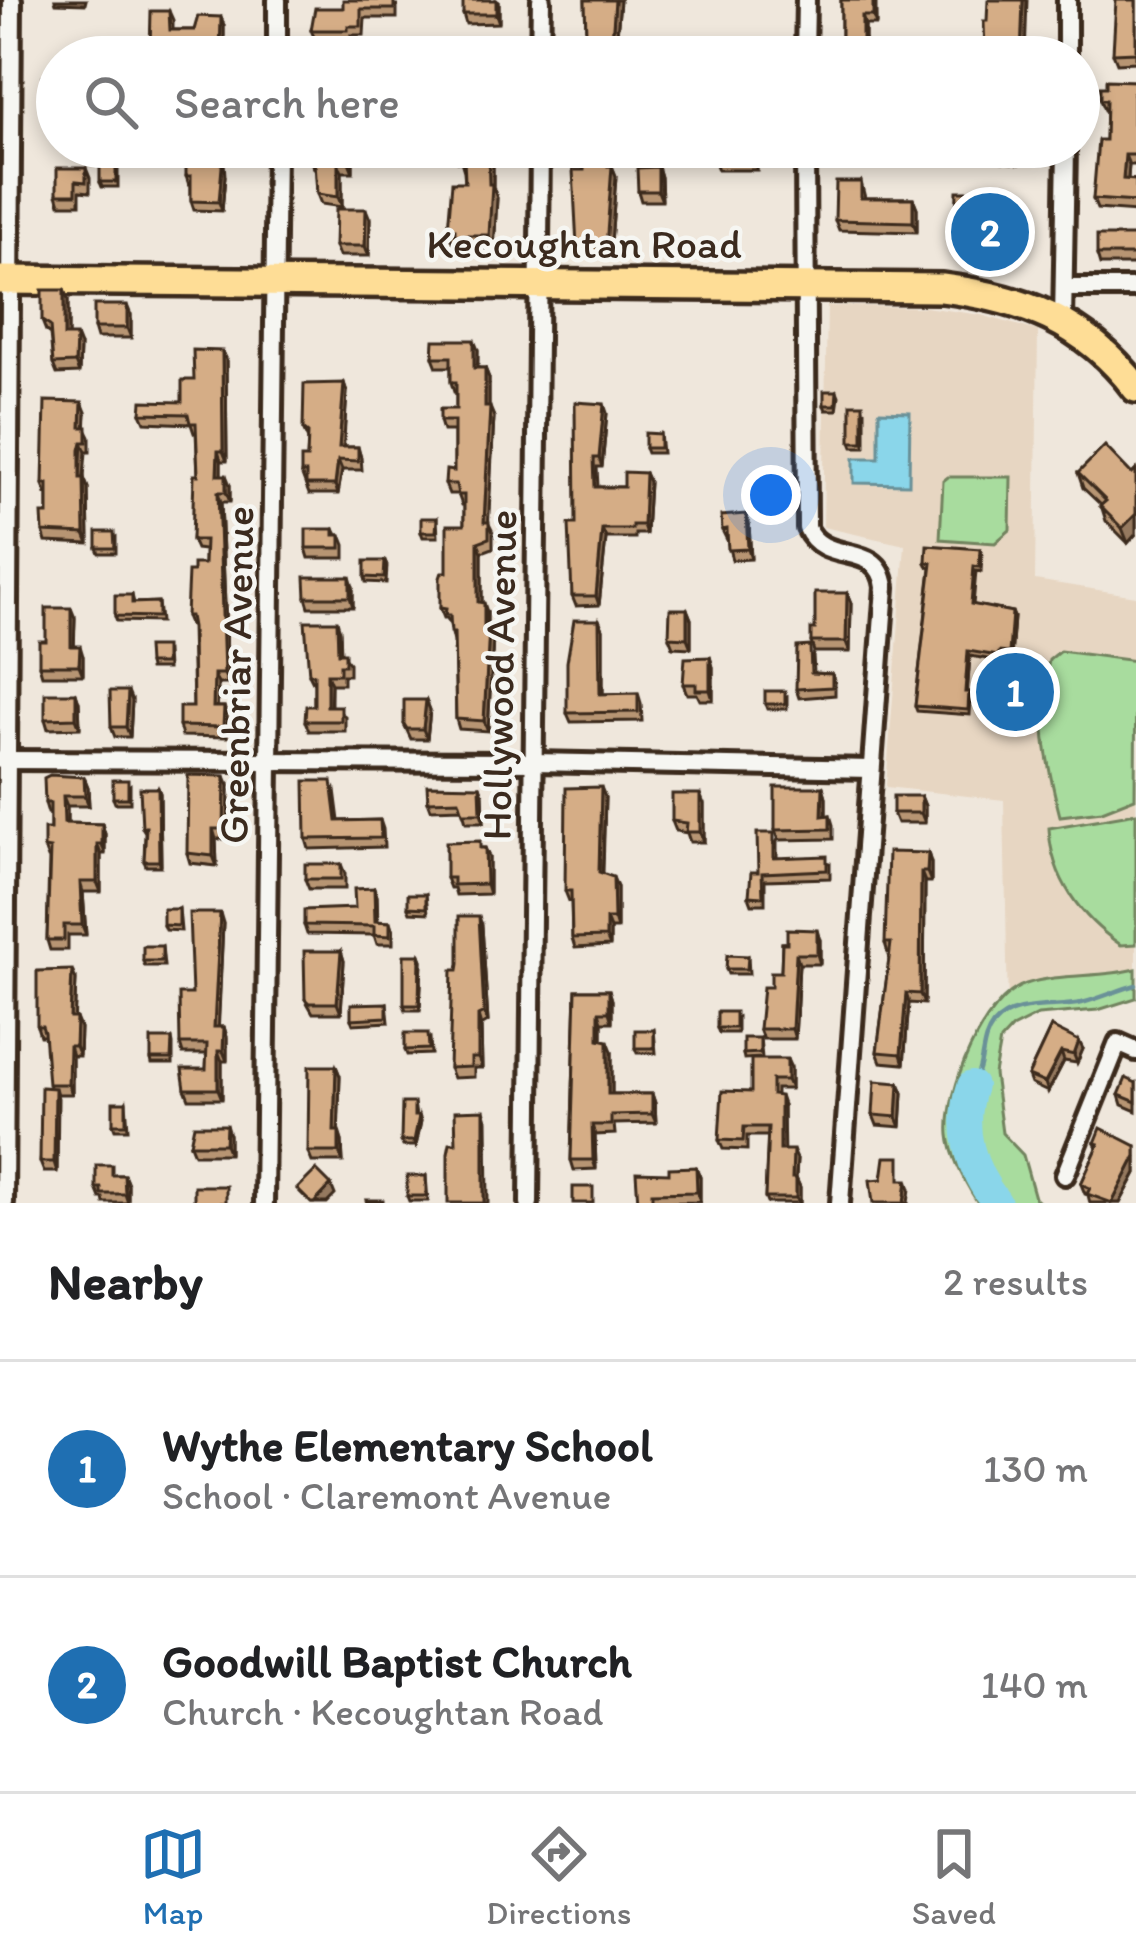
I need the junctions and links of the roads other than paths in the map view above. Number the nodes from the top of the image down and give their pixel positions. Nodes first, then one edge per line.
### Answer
1 (12, 0) edge
2 (278, 0) edge
3 (541, 0) edge
4 (806, 0) edge
5 (1067, 0) edge
6 (277, 36) edge
7 (541, 36) edge
8 (806, 36) edge
9 (1066, 36) edge
10 (276, 168) edge
11 (540, 168) edge
12 (805, 168) edge
13 (1066, 168) edge
14 (4, 280) edge
15 (275, 284) junction
16 (539, 285) junction
17 (803, 287) junction
18 (1064, 287) junction
19 (1136, 288) edge
20 (1064, 323) junction
21 (1136, 388) edge
22 (4, 760) edge
23 (272, 761) junction
24 (534, 762) junction
25 (871, 769) junction
26 (1136, 1051) edge
27 (1065, 1175) dead end
28 (4, 1203) edge
29 (264, 1203) edge
30 (530, 1203) edge
31 (839, 1203) edge

1 - 14 street
2 - 6 street
3 - 7 street
4 - 8 street
5 - 9 street
10 - 15 street, Greenbriar Avenue
11 - 16 street, Hollywood Avenue
12 - 17 street
13 - 18 street
14 - 15 main road, Kecoughtan Road
14 - 22 street
15 - 16 main road, Kecoughtan Road
15 - 23 street, Greenbriar Avenue
16 - 17 main road, Kecoughtan Road
16 - 24 street, Hollywood Avenue
17 - 20 main road, Kecoughtan Road
17 - 25 street
18 - 19 street
18 - 20 street
20 - 21 main road, Kecoughtan Road
22 - 23 street
22 - 28 street
23 - 24 street
23 - 29 street, Greenbriar Avenue
24 - 25 street
24 - 30 street, Hollywood Avenue
25 - 31 street
26 - 27 street

